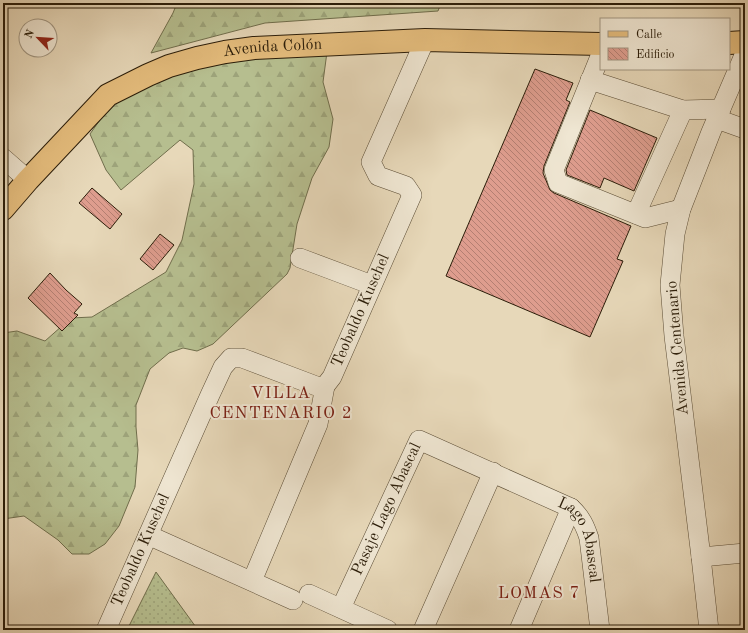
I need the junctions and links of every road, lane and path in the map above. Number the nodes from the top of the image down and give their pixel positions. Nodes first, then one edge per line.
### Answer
1 (425, 40) junction
2 (745, 42) edge
3 (730, 43) edge
4 (600, 44) edge
5 (745, 53) edge
6 (600, 56) edge
7 (590, 80) junction
8 (683, 110) junction
9 (719, 114) junction
10 (745, 129) edge
11 (3, 158) edge
12 (28, 180) junction
13 (3, 209) edge
14 (681, 209) junction
15 (636, 214) junction
16 (300, 258) dead end
17 (372, 285) junction
18 (325, 386) junction
19 (493, 472) junction
20 (571, 508) junction
21 (148, 535) junction
22 (745, 553) edge
23 (701, 557) junction
24 (252, 581) junction
25 (341, 608) junction
26 (106, 630) edge
27 (388, 630) edge
28 (423, 630) edge
29 (519, 630) edge
30 (600, 630) edge
31 (709, 630) edge

1 - 4 main road, Avenida Colón
1 - 12 main road, Avenida Colón
1 - 17 street, Teobaldo Kuschel
2 - 3 main road
5 - 9 street, Avenida Centenario
6 - 7 street
7 - 8 street
7 - 15 street
8 - 9 street
8 - 15 street
9 - 10 street
9 - 14 street, Avenida Centenario
11 - 12 street
12 - 13 main road, Avenida Colón
14 - 15 street
14 - 23 street, Avenida Centenario
16 - 17 street
17 - 18 street, Teobaldo Kuschel
18 - 21 street, Teobaldo Kuschel
18 - 24 street
19 - 20 street, Lago Abascal
19 - 25 street, Pasaje Lago Abascal
19 - 28 street
20 - 29 street
20 - 30 street, Lago Abascal
21 - 24 street
21 - 26 street, Teobaldo Kuschel
22 - 23 street
23 - 31 street, Avenida Centenario
24 - 25 street
25 - 27 street

